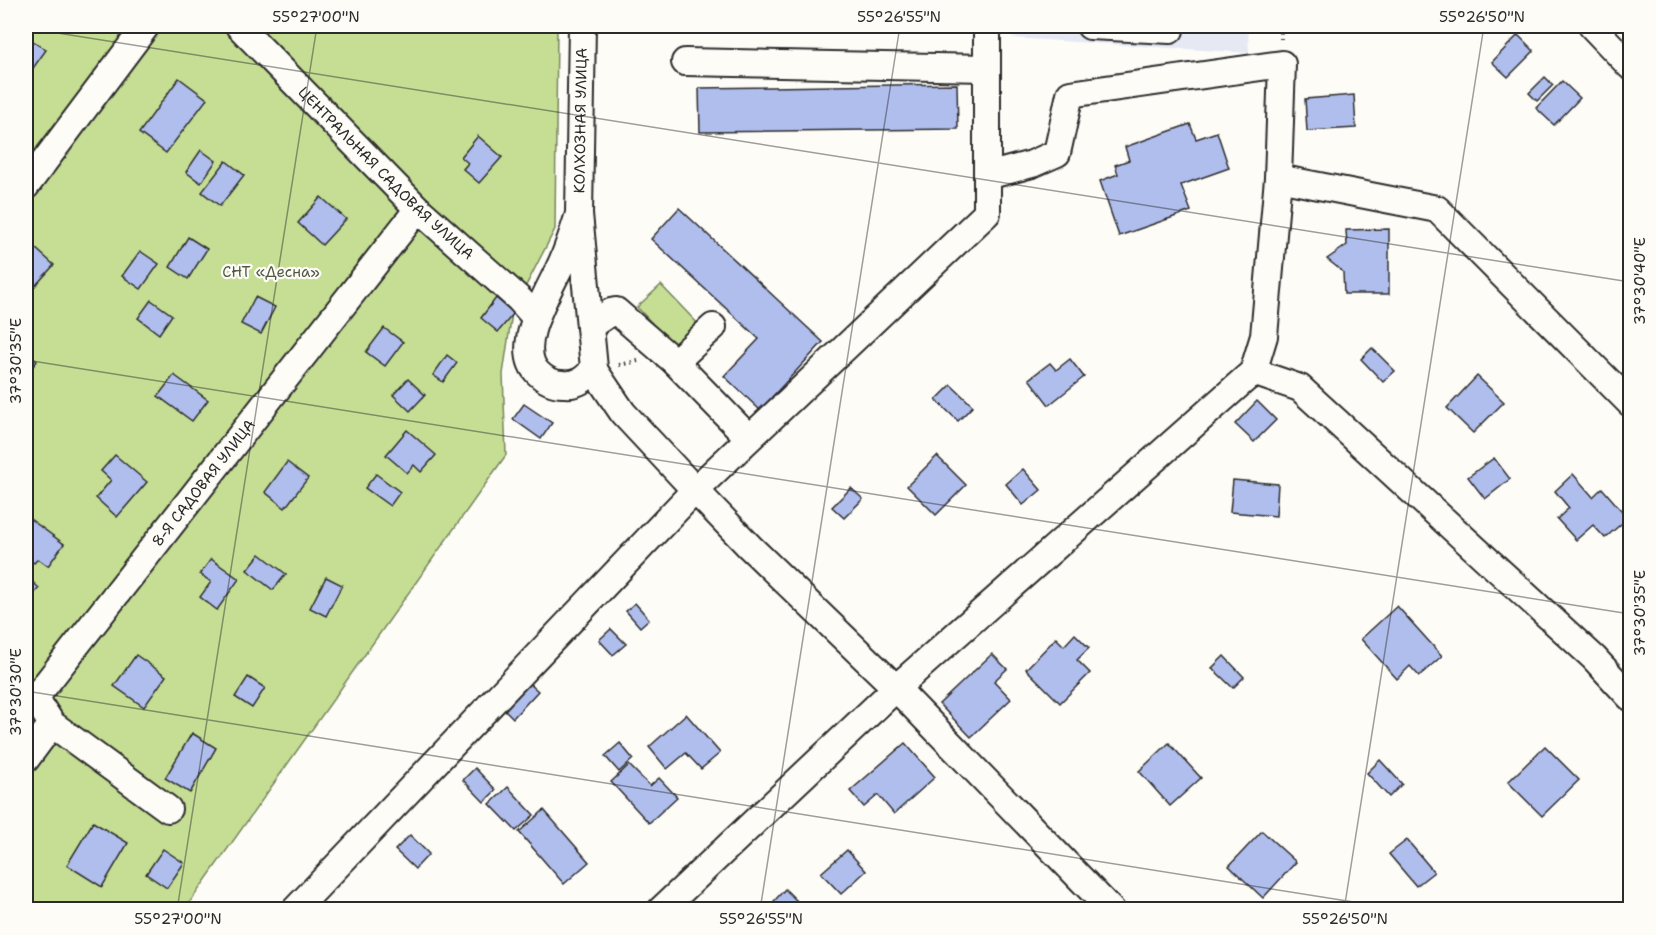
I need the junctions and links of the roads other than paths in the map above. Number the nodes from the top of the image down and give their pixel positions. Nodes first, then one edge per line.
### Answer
1 (146, 26) edge
2 (239, 26) edge
3 (582, 26) edge
4 (987, 26) edge
5 (1090, 26) edge
6 (1170, 26) edge
7 (1592, 26) edge
8 (685, 62) dead end
9 (1630, 66) edge
10 (987, 68) junction
11 (987, 176) junction
12 (1278, 178) junction
13 (26, 186) edge
14 (418, 209) junction
15 (579, 214) junction
16 (536, 318) junction
17 (590, 326) junction
18 (713, 327) dead end
19 (671, 359) junction
20 (594, 369) junction
21 (1253, 372) junction
22 (1630, 403) edge
23 (749, 438) junction
24 (695, 490) junction
25 (896, 688) junction
26 (30, 694) edge
27 (1630, 697) edge
28 (52, 724) junction
29 (26, 759) edge
30 (168, 809) dead end
31 (295, 909) edge
32 (661, 909) edge
33 (1111, 909) edge

1 - 13 street
2 - 14 street, ЦЕНТРАЛЬНАЯ САДОВАЯ УЛИЦА
3 - 15 street, КОЛХОЗНАЯ УЛИЦА
4 - 10 street
5 - 6 street
7 - 9 street
8 - 10 street
10 - 11 street
11 - 12 street
11 - 23 street
12 - 21 street
12 - 22 street
14 - 16 street, ЦЕНТРАЛЬНАЯ САДОВАЯ УЛИЦА
14 - 26 street, 8-Я САДОВАЯ УЛИЦА
15 - 16 street, КОЛХОЗНАЯ УЛИЦА
15 - 17 street, КОЛХОЗНАЯ УЛИЦА
16 - 20 street, КОЛХОЗНАЯ УЛИЦА
17 - 19 street
17 - 20 street, КОЛХОЗНАЯ УЛИЦА
18 - 19 street
19 - 23 street
20 - 24 street
21 - 25 street
21 - 27 street
23 - 24 street
24 - 25 street
24 - 31 street
25 - 32 street
25 - 33 street
26 - 28 street, 8-Я САДОВАЯ УЛИЦА
28 - 29 street
28 - 30 street

